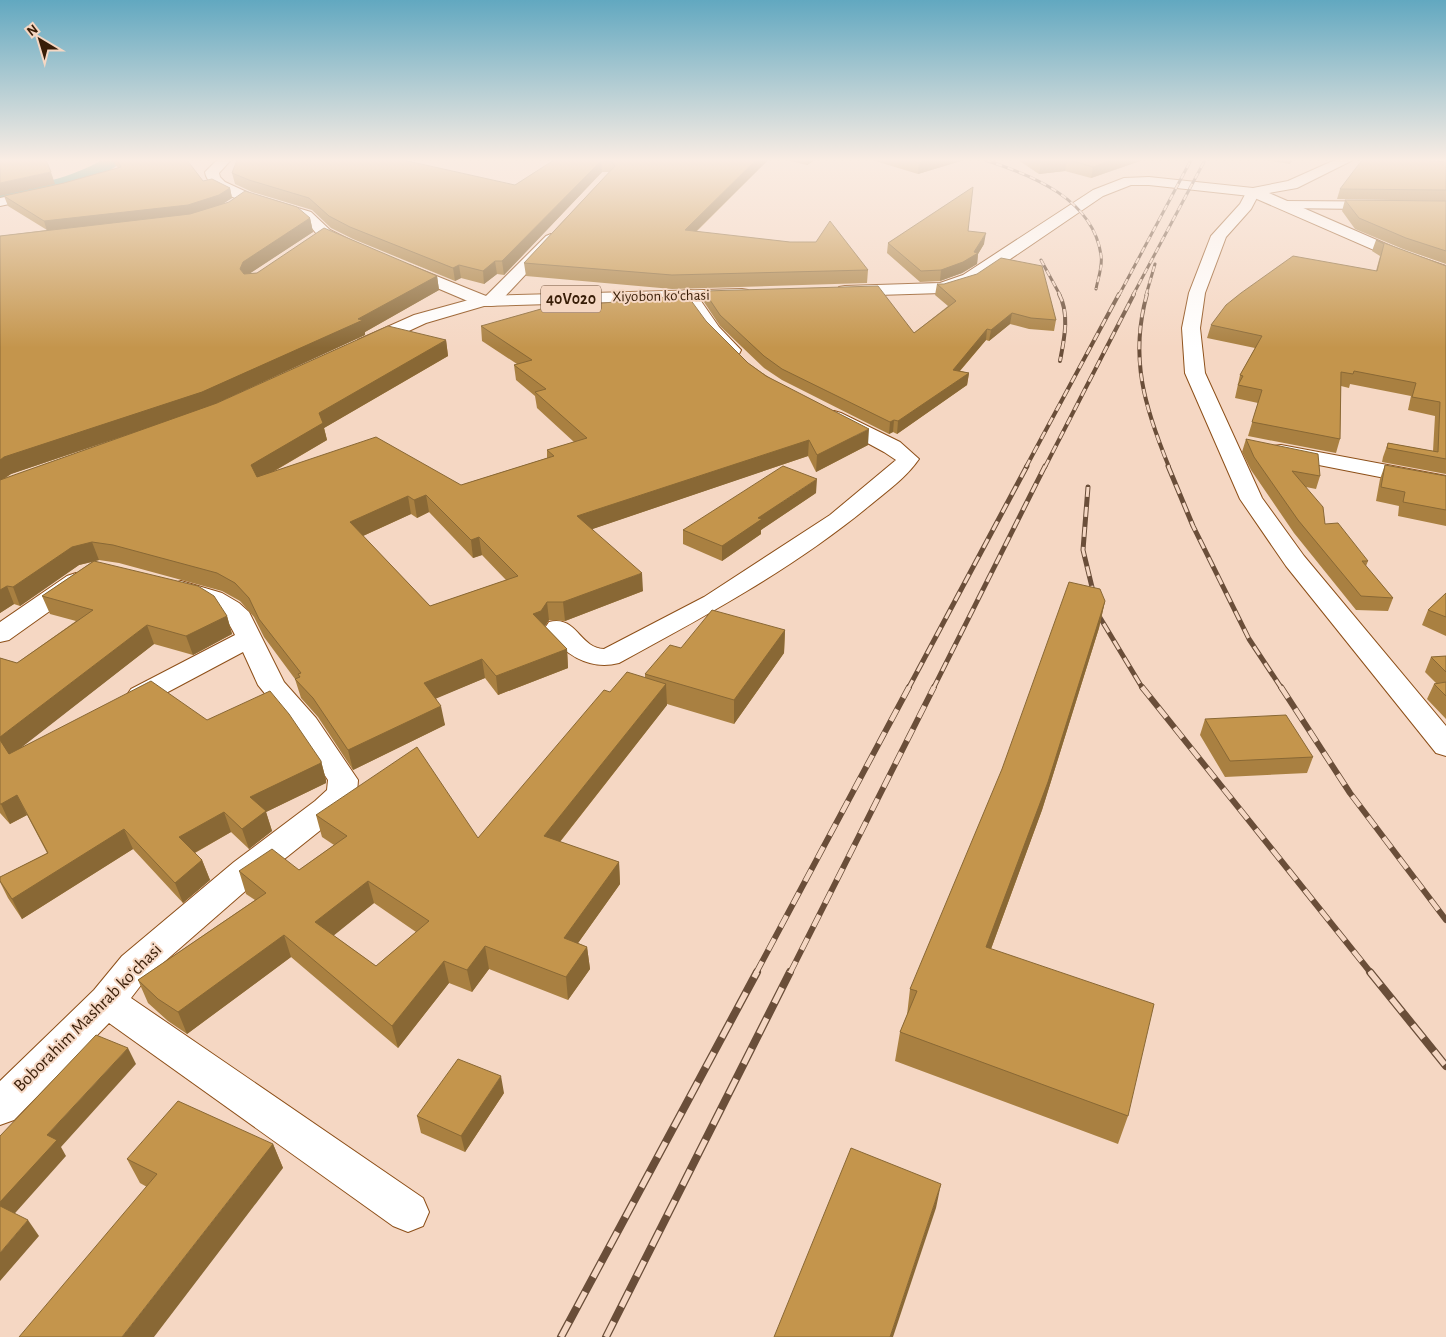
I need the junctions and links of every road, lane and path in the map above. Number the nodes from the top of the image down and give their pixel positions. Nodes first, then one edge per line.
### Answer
1 (314, 222) edge
2 (1054, 222) edge
3 (1231, 222) edge
4 (1324, 222) edge
5 (559, 230) edge
6 (325, 233) junction
7 (309, 244) edge
8 (364, 252) edge
9 (392, 263) edge
10 (1446, 272) edge
11 (827, 292) edge
12 (760, 294) edge
13 (688, 296) junction
14 (487, 301) junction
15 (348, 352) edge
16 (750, 367) edge
17 (816, 408) edge
18 (1245, 444) junction
19 (1446, 483) edge
20 (100, 569) edge
21 (157, 583) edge
22 (558, 628) dead end
23 (0, 634) edge
24 (248, 638) junction
25 (142, 695) edge
26 (1446, 746) edge
27 (108, 1001) junction
28 (0, 1107) edge
29 (408, 1212) dead end

1 - 6 street
2 - 11 street
3 - 18 street
4 - 10 street
5 - 14 street
6 - 7 street
6 - 8 street
9 - 14 street
12 - 13 street, Xiyobon koʻchasi / 40V020
13 - 14 street, Xiyobon koʻchasi / 40V020
13 - 16 street
14 - 15 street, Xiyobon koʻchasi / 40V020
17 - 22 street
18 - 19 street
18 - 26 street
20 - 23 street
21 - 24 street, Boborahim Mashrab koʻchasi
24 - 25 street
24 - 27 street, Boborahim Mashrab koʻchasi
27 - 28 street, Boborahim Mashrab koʻchasi
27 - 29 street

